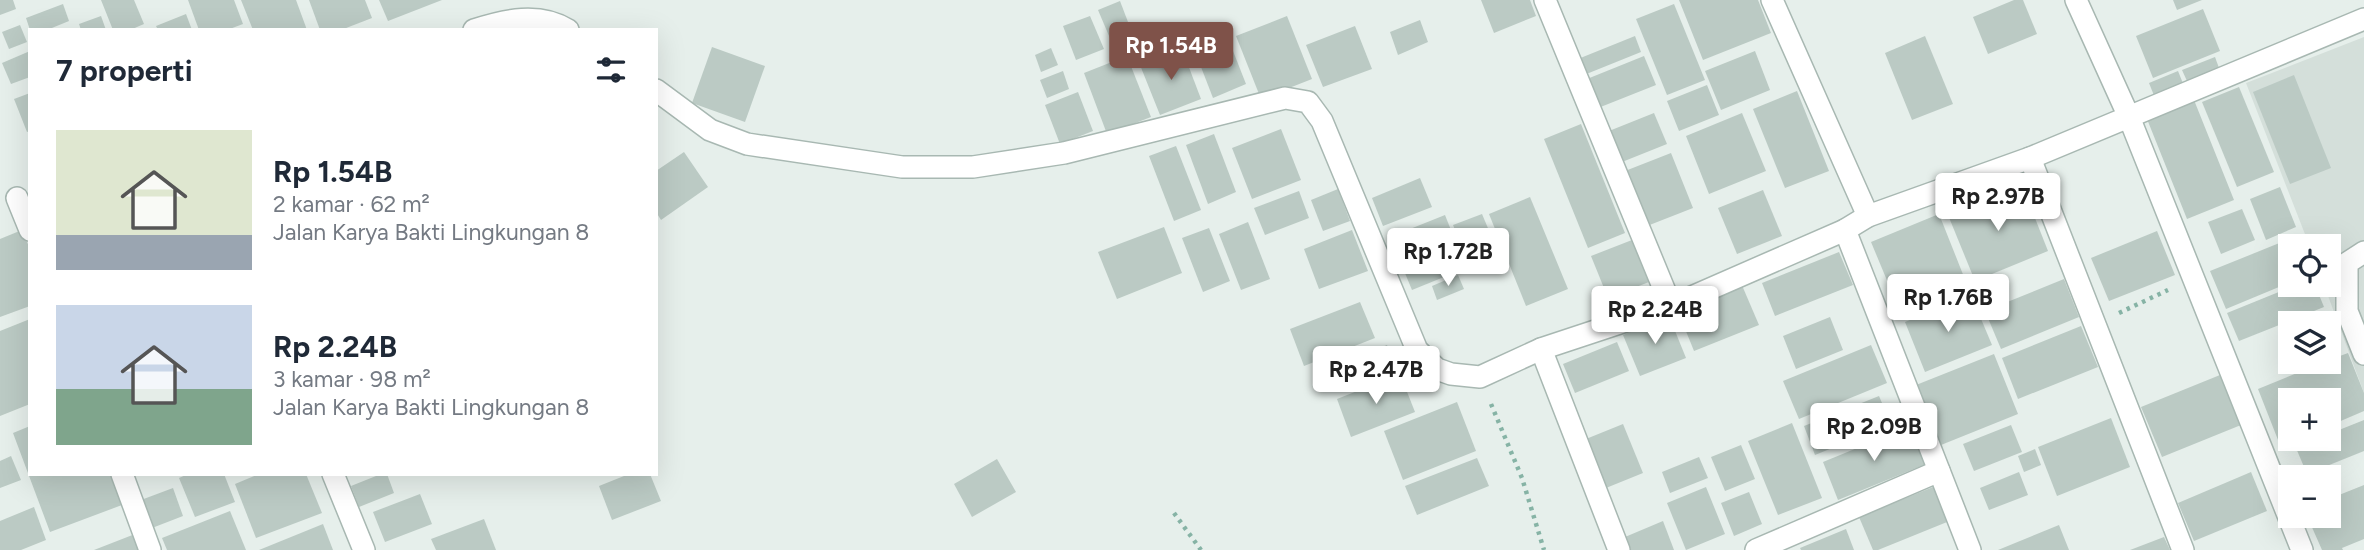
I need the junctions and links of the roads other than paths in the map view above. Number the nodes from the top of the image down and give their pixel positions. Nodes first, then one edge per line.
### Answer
1 (1545, 0) edge
2 (1772, 0) edge
3 (2076, 0) edge
4 (2364, 19) edge
5 (480, 28) edge
6 (565, 28) edge
7 (658, 91) edge
8 (2129, 117) junction
9 (2030, 158) junction
10 (16, 199) edge
11 (1868, 216) junction
12 (28, 226) edge
13 (1845, 230) junction
14 (2364, 252) edge
15 (1671, 306) junction
16 (1541, 349) junction
17 (2364, 354) edge
18 (1939, 471) junction
19 (123, 476) edge
20 (334, 476) edge
21 (150, 550) edge
22 (364, 550) edge
23 (1619, 550) edge
24 (1756, 550) edge
25 (1970, 550) edge
26 (2183, 550) edge
27 (2302, 550) edge

1 - 15 street
2 - 11 street
3 - 8 street
4 - 8 street
5 - 6 street
7 - 16 street
8 - 9 street
8 - 27 street
9 - 11 street
9 - 26 street
10 - 12 street
11 - 13 street
13 - 15 street
13 - 18 street
14 - 17 street
15 - 16 street
16 - 23 street
18 - 24 street
18 - 25 street
19 - 21 street
20 - 22 street

